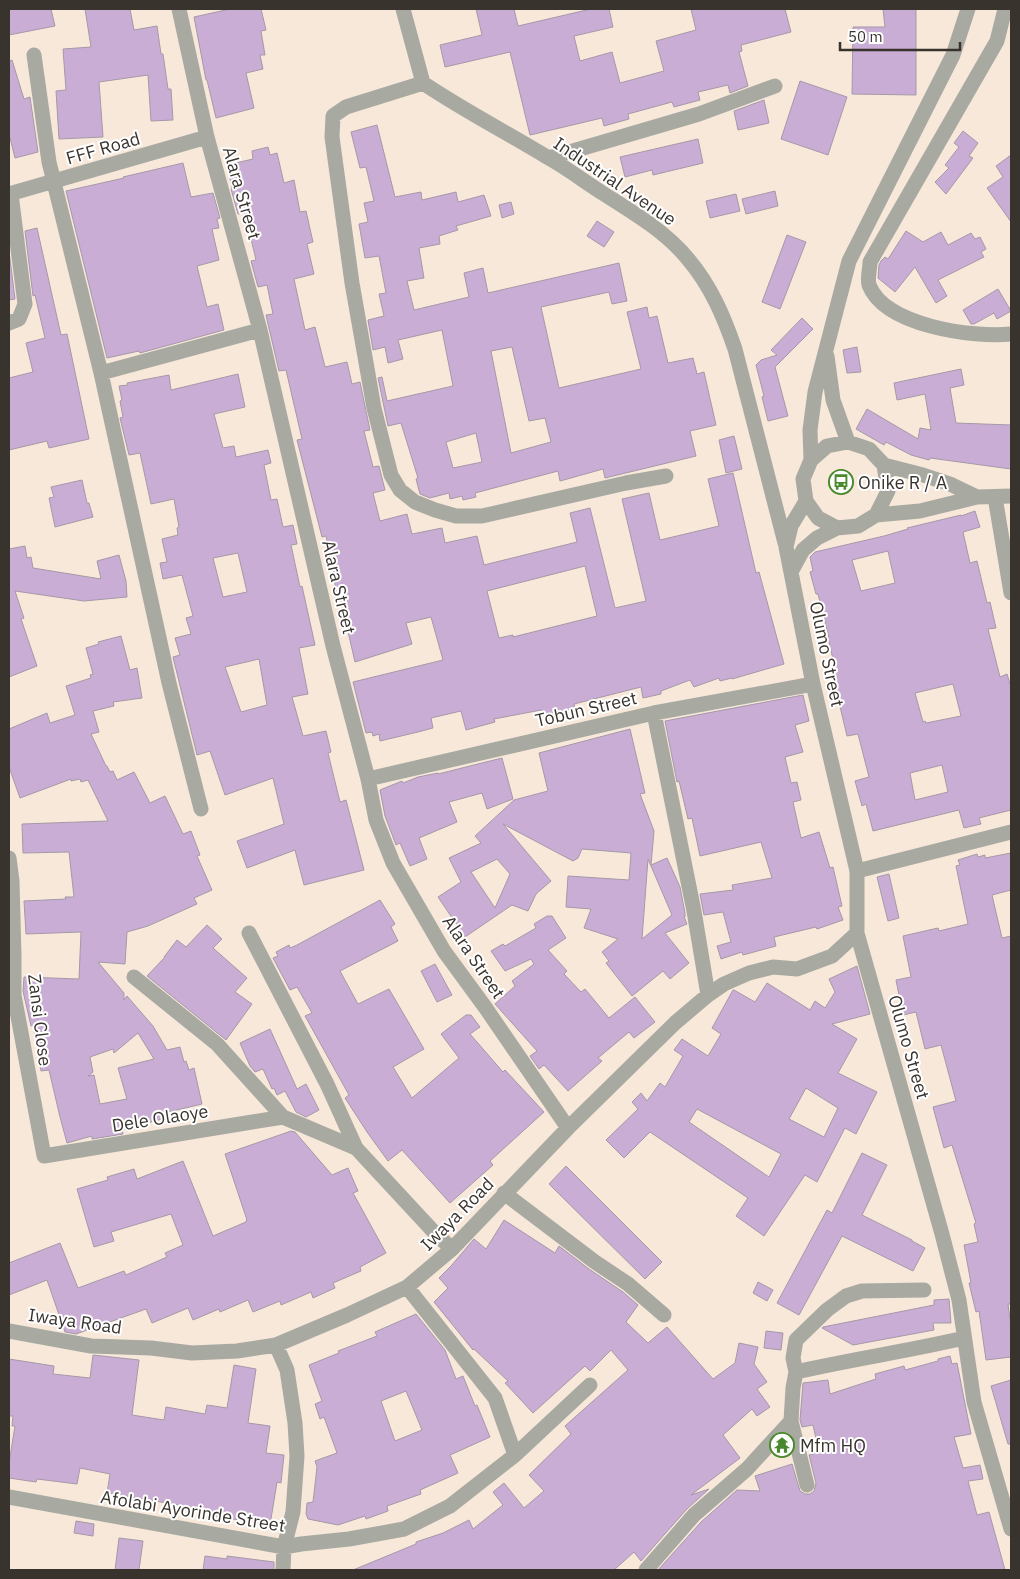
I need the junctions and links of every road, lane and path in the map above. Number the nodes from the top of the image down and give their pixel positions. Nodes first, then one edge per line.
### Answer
1 (179, 9) edge
2 (403, 9) edge
3 (968, 9) edge
4 (1006, 9) edge
5 (34, 55) dead end
6 (424, 83) junction
7 (775, 86) dead end
8 (207, 136) junction
9 (549, 158) junction
10 (54, 182) junction
11 (10, 194) edge
12 (9, 322) edge
13 (260, 330) junction
14 (1011, 334) edge
15 (826, 347) junction
16 (101, 372) junction
17 (848, 442) junction
18 (811, 460) junction
19 (884, 465) junction
20 (666, 476) dead end
21 (1011, 496) edge
22 (977, 497) junction
23 (994, 497) junction
24 (806, 500) junction
25 (876, 515) junction
26 (837, 528) junction
27 (786, 547) junction
28 (790, 572) junction
29 (1011, 593) edge
30 (813, 684) junction
31 (654, 713) junction
32 (368, 779) junction
33 (201, 809) dead end
34 (1011, 832) edge
35 (9, 858) edge
36 (856, 871) junction
37 (249, 933) dead end
38 (857, 933) junction
39 (134, 977) dead end
40 (708, 995) junction
41 (283, 1117) junction
42 (568, 1128) junction
43 (356, 1148) junction
44 (44, 1156) joint
45 (504, 1193) junction
46 (452, 1249) junction
47 (407, 1287) junction
48 (924, 1290) dead end
49 (664, 1315) dead end
50 (9, 1331) edge
51 (964, 1338) junction
52 (276, 1344) junction
53 (796, 1372) junction
54 (590, 1385) dead end
55 (791, 1421) junction
56 (515, 1455) junction
57 (807, 1485) dead end
58 (9, 1497) edge
59 (1011, 1529) edge
60 (284, 1547) junction
61 (283, 1570) edge
62 (646, 1570) edge

1 - 8 street, Alara Street
2 - 6 street
3 - 15 street
4 - 14 street
5 - 10 street
6 - 9 street, Industrial Avenue
6 - 20 street
7 - 9 street
8 - 10 street, FFF Road
8 - 13 street, Alara Street
9 - 27 street, Industrial Avenue
10 - 11 street, FFF Road
10 - 16 street
11 - 12 street
13 - 16 street
13 - 32 street, Alara Street
15 - 17 street
15 - 18 street
16 - 33 street
17 - 18 street
17 - 19 street
18 - 24 street
19 - 22 street
19 - 25 street
21 - 23 street
22 - 23 street
22 - 25 street
23 - 29 street
24 - 26 street
24 - 27 street
25 - 26 street
26 - 28 street
27 - 28 street, Industrial Avenue
28 - 30 street, Olumo Street
30 - 31 street, Tobun Street
30 - 36 street, Olumo Street
31 - 32 street, Tobun Street
31 - 40 street
32 - 42 street, Alara Street
34 - 36 street
35 - 44 street, Zansi Close
36 - 38 street, Olumo Street
37 - 43 street
38 - 40 street, Iwaya Road
38 - 51 street, Olumo Street
39 - 41 street
40 - 42 street, Iwaya Road
41 - 43 street
41 - 44 street, Dele Olaoye
42 - 45 street, Iwaya Road
43 - 46 street
45 - 46 street, Iwaya Road
45 - 49 street
46 - 47 street, Iwaya Road
47 - 52 street, Iwaya Road
47 - 56 street
48 - 53 street
50 - 52 street, Iwaya Road
51 - 53 street
51 - 59 street, Olumo Street
52 - 60 street
53 - 55 street
54 - 56 street, Afolabi Ayorinde Street
55 - 57 street
55 - 62 street
56 - 60 street, Afolabi Ayorinde Street
58 - 60 street, Afolabi Ayorinde Street
60 - 61 street

